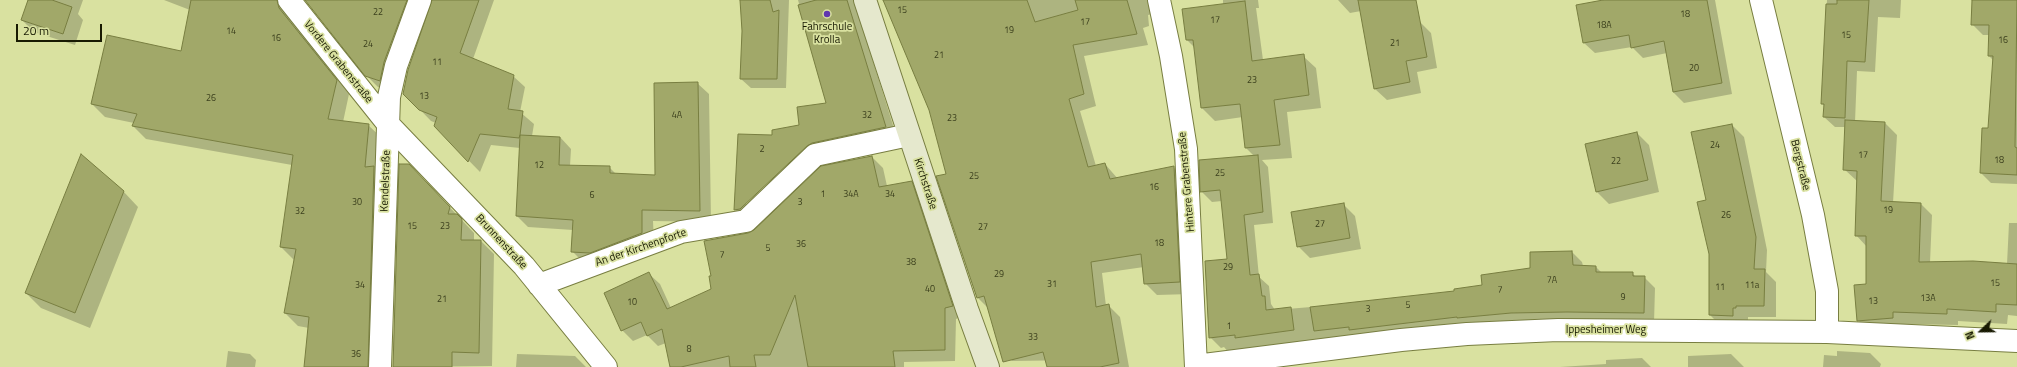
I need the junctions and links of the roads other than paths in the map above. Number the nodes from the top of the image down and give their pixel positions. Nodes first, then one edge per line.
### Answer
1 (289, 0) edge
2 (420, 0) edge
3 (865, 0) edge
4 (1159, 0) edge
5 (1761, 0) edge
6 (388, 124) junction
7 (909, 134) junction
8 (539, 284) junction
9 (1827, 332) junction
10 (2017, 341) edge
11 (1196, 366) edge
12 (380, 367) edge
13 (606, 367) edge
14 (988, 367) edge

1 - 6 street, Vordere Grabenstraße
2 - 6 street, Kendelstraße
3 - 7 street, Kirchstraße
4 - 11 street, Hintere Grabenstraße
5 - 9 street, Bergstraße
6 - 8 street, Brunnenstraße
6 - 12 street, Kendelstraße
7 - 8 street, An der Kirchenpforte
7 - 14 street, Kirchstraße
8 - 13 street, Brunnenstraße
9 - 10 street, Ippesheimer Weg
9 - 11 street, Ippesheimer Weg

